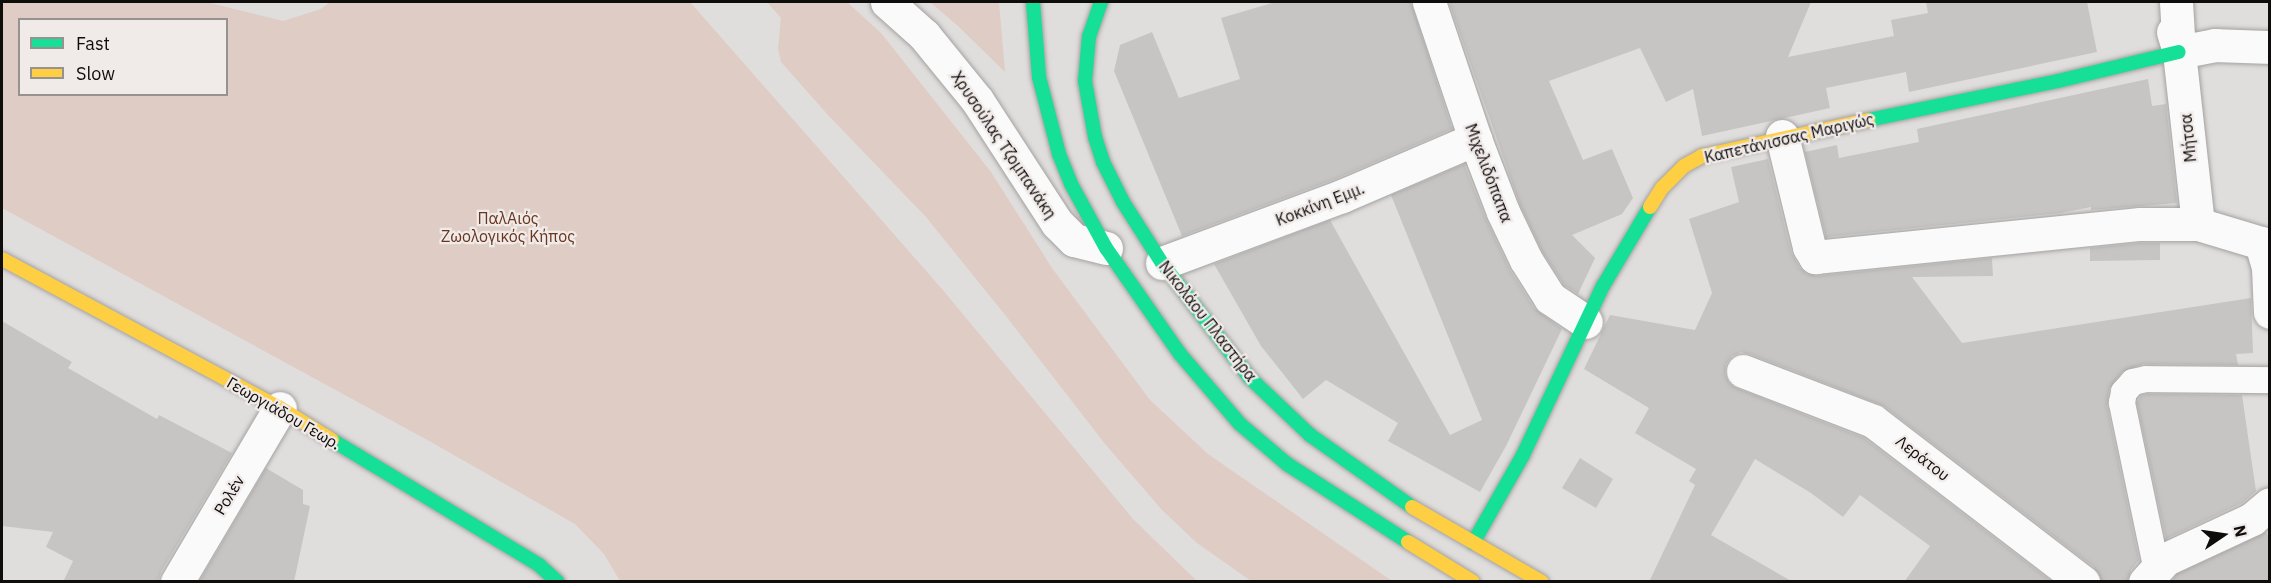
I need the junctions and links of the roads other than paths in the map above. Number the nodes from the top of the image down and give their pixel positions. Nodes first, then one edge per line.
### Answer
1 (887, 2) edge
2 (1033, 2) edge
3 (1101, 2) edge
4 (1429, 2) edge
5 (2163, 2) edge
6 (2176, 2) edge
7 (2270, 47) edge
8 (2179, 52) junction
9 (1782, 136) junction
10 (1475, 139) junction
11 (2198, 224) junction
12 (1106, 248) junction
13 (2, 259) edge
14 (1162, 263) junction
15 (2270, 312) edge
16 (1586, 322) junction
17 (1743, 371) dead end
18 (2270, 380) edge
19 (280, 408) junction
20 (2270, 504) edge
21 (1473, 543) junction
22 (2151, 574) edge
23 (177, 582) edge
24 (558, 582) edge
25 (1473, 582) edge
26 (1542, 582) edge
27 (2083, 582) edge

1 - 12 street, Χρυσούλας Τζομπανάκη
2 - 12 street
3 - 14 street, Νικολάου Πλαστήρα
4 - 10 street, Μιχελιδόπαπα
5 - 8 street
6 - 8 street
7 - 8 street
8 - 9 street, Καπετάνισσας Μαριγώς
8 - 11 street, Μήτσα
9 - 11 street
9 - 16 street, Καπετάνισσας Μαριγώς
10 - 14 street, Κοκκίνη Εμμ.
10 - 16 street, Μιχελιδόπαπα
11 - 15 street
12 - 25 street
13 - 19 street, Γεωργιάδου Γεωρ.
14 - 21 street, Νικολάου Πλαστήρα
16 - 21 street, Καπετάνισσας Μαριγώς
17 - 27 street, Λεράτου
18 - 22 lane
19 - 23 street, Ρολέν
19 - 24 street, Γεωργιάδου Γεωρ.
20 - 22 street
21 - 26 street, Νικολάου Πλαστήρα

